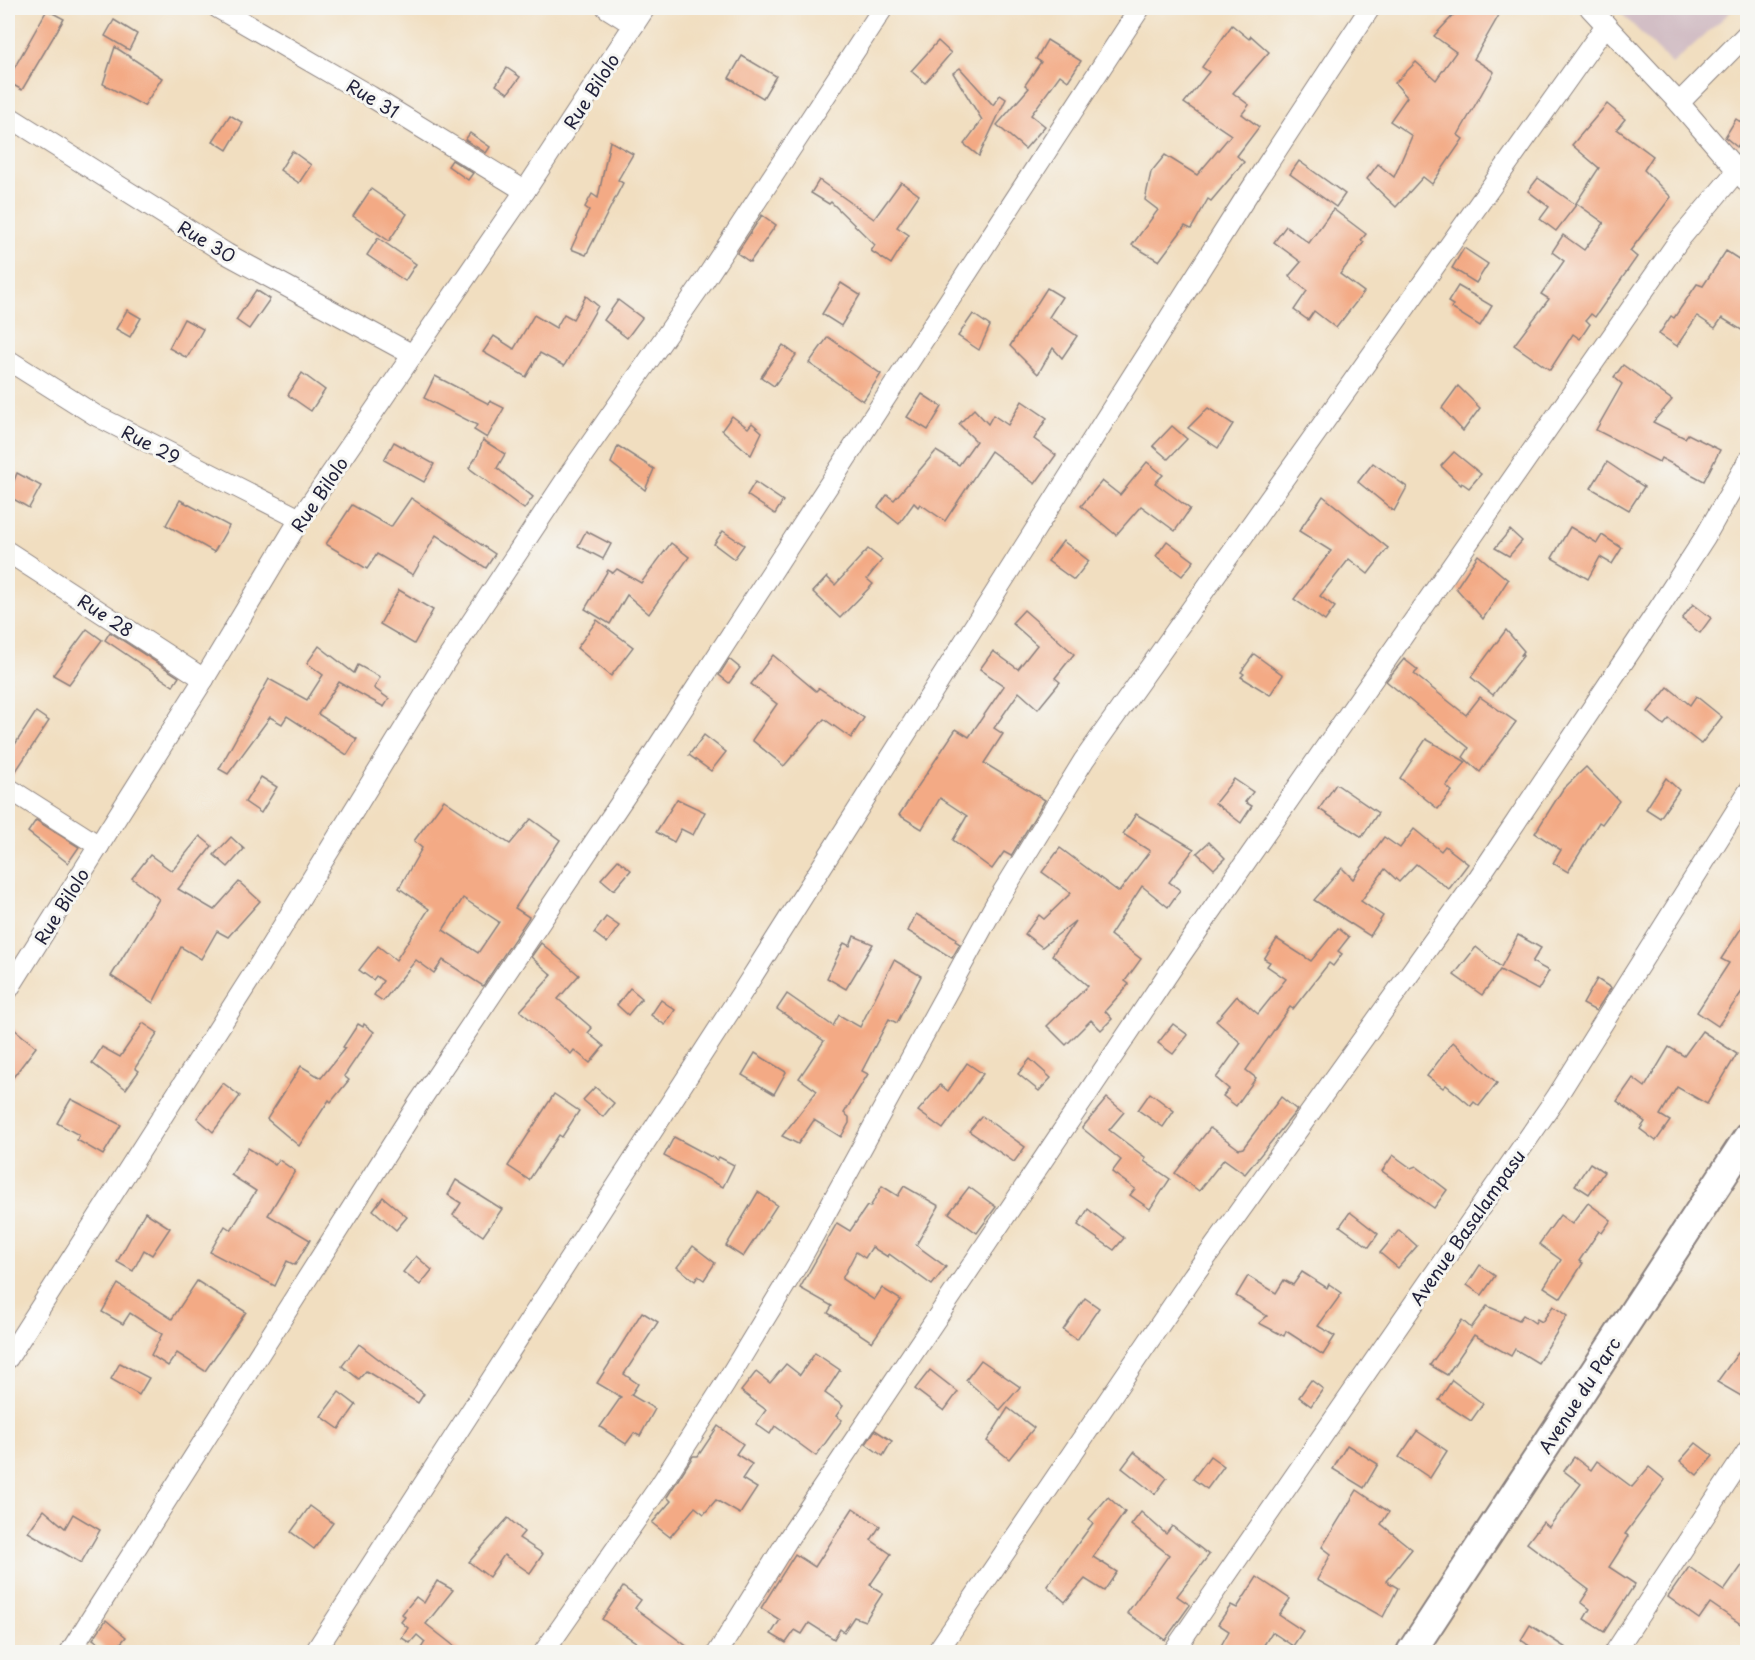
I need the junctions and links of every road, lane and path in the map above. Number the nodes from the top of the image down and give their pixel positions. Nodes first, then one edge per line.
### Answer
1 (218, 8) edge
2 (607, 8) edge
3 (645, 8) edge
4 (883, 8) edge
5 (1140, 8) edge
6 (1370, 8) edge
7 (1590, 8) edge
8 (634, 25) junction
9 (1606, 25) junction
10 (1748, 33) edge
11 (1679, 103) junction
12 (8, 116) edge
13 (1742, 177) edge
14 (525, 191) junction
15 (413, 356) junction
16 (8, 360) edge
17 (1748, 461) edge
18 (300, 519) junction
19 (8, 552) edge
20 (204, 679) junction
21 (8, 788) edge
22 (1748, 792) edge
23 (99, 846) junction
24 (14, 968) edge
25 (8, 990) edge
26 (1748, 1137) edge
27 (8, 1358) edge
28 (1748, 1450) edge
29 (70, 1653) edge
30 (315, 1653) edge
31 (544, 1653) edge
32 (718, 1653) edge
33 (937, 1653) edge
34 (1173, 1653) edge
35 (1411, 1653) edge
36 (1614, 1653) edge

1 - 14 street, Rue 31
2 - 8 street
3 - 8 street, Rue Bilolo
4 - 27 street
5 - 29 street
6 - 30 street
7 - 9 street
8 - 14 street, Rue Bilolo
9 - 11 street
9 - 31 street
10 - 11 street
11 - 13 street
12 - 15 street, Rue 30
13 - 32 street
14 - 15 street, Rue Bilolo
15 - 18 street, Rue Bilolo
16 - 18 street, Rue 29
17 - 33 street
18 - 20 street, Rue Bilolo
19 - 20 street, Rue 28
20 - 23 street, Rue Bilolo
21 - 23 street
22 - 34 street, Avenue Basalampasu
23 - 24 street, Rue Bilolo
24 - 25 street, Rue Bilolo
26 - 35 street, Avenue du Parc
28 - 36 street

